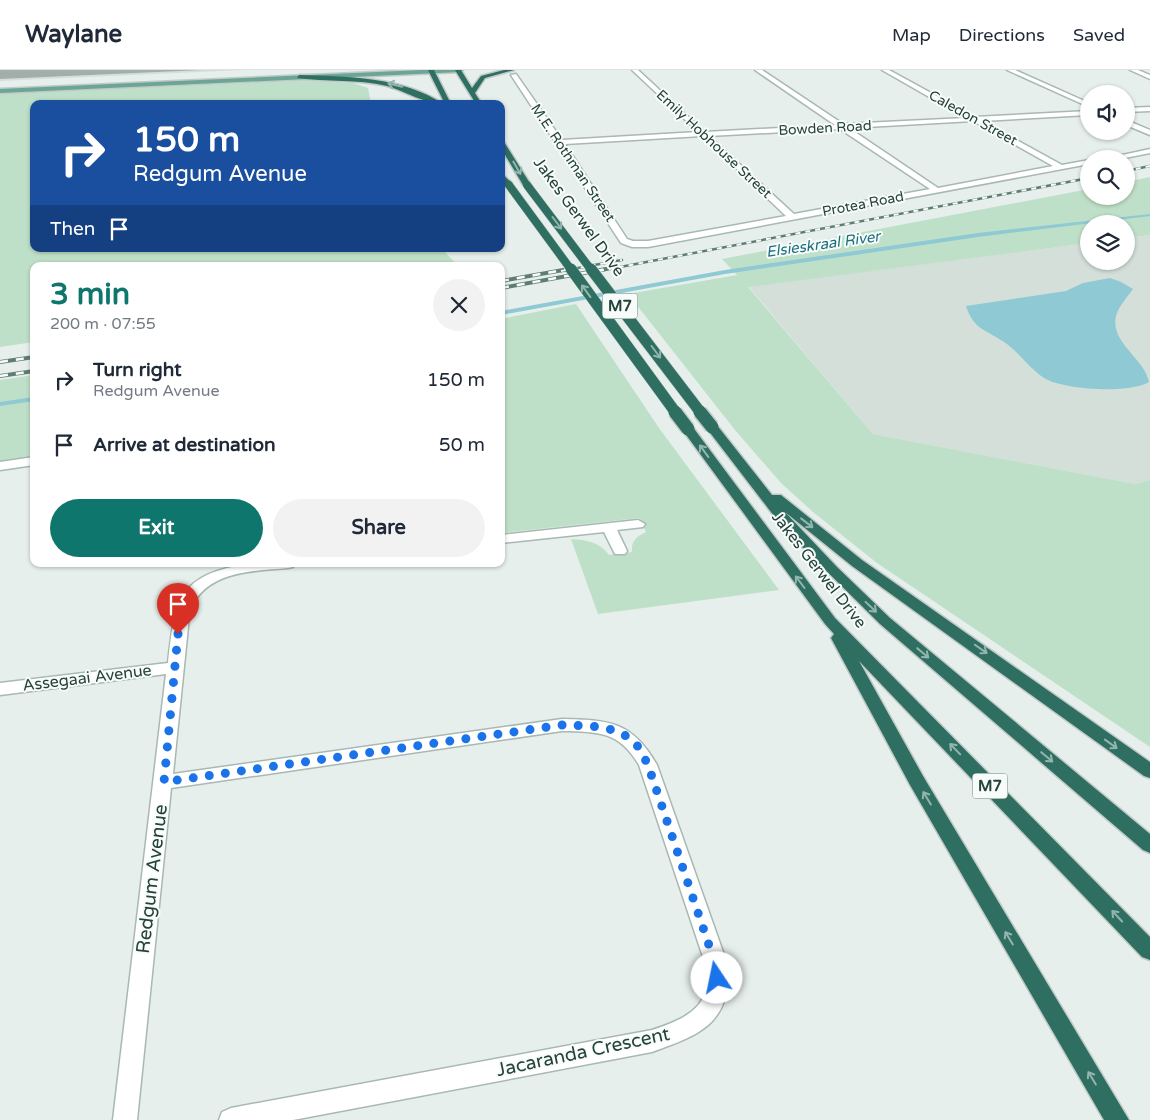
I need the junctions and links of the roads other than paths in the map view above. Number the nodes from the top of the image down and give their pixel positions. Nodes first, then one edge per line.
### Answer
1 (349, 70) edge
2 (458, 70) edge
3 (635, 70) edge
4 (758, 70) edge
5 (885, 70) edge
6 (1010, 70) edge
7 (1133, 70) edge
8 (432, 71) edge
9 (512, 72) edge
10 (299, 77) junction
11 (1150, 77) edge
12 (0, 87) edge
13 (0, 91) edge
14 (472, 93) junction
15 (431, 100) edge
16 (446, 100) edge
17 (476, 100) edge
18 (1080, 101) edge
19 (1150, 109) edge
20 (1135, 110) edge
21 (1080, 113) edge
22 (975, 119) junction
23 (1135, 126) edge
24 (844, 127) junction
25 (1150, 133) edge
26 (703, 134) junction
27 (560, 142) junction
28 (505, 149) edge
29 (1150, 152) edge
30 (1135, 154) edge
31 (1080, 164) edge
32 (1060, 167) junction
33 (505, 180) edge
34 (936, 190) junction
35 (793, 218) junction
36 (637, 245) joint
37 (30, 462) edge
38 (0, 466) edge
39 (755, 482) junction
40 (638, 524) dead end
41 (608, 527) junction
42 (505, 539) edge
43 (620, 551) dead end
44 (264, 567) edge
45 (830, 621) junction
46 (174, 668) junction
47 (0, 689) edge
48 (1150, 771) edge
49 (164, 782) junction
50 (1150, 845) edge
51 (1150, 951) edge
52 (125, 1120) edge
53 (231, 1120) edge
54 (1117, 1120) edge

1 - 12 main road
2 - 8 main road
2 - 14 highway
3 - 26 street, Emily Hobhouse Street
4 - 24 street
5 - 22 street, Caledon Street
6 - 18 street
7 - 11 street
8 - 10 main road
8 - 16 highway
9 - 14 highway
9 - 27 street, M.E. Rothman Street
10 - 13 main road
15 -> 10 highway
14 - 17 highway
19 - 20 street
21 - 22 street, Bowden Road
22 - 24 street, Bowden Road
22 - 32 street, Caledon Street
23 - 25 street
24 - 26 street, Bowden Road
24 - 34 street
26 - 27 street, Bowden Road
26 - 35 street, Emily Hobhouse Street
27 - 36 street, M.E. Rothman Street
28 -> 39 highway, Jakes Gerwel Drive / M7, bridge
29 - 30 street
31 - 32 street, Protea Road
32 - 34 street, Protea Road
45 -> 33 highway, Jakes Gerwel Drive / M7, bridge
34 - 35 street, Protea Road
35 - 36 street, Protea Road
37 - 38 street
39 -> 48 highway
39 -> 50 highway, Jakes Gerwel Drive / M7
40 - 41 street
41 - 42 street
41 - 43 street
44 - 46 street, Redgum Avenue
51 -> 45 highway, Jakes Gerwel Drive / M7
54 -> 45 highway
46 - 47 street, Assegaai Avenue
46 - 49 street, Redgum Avenue
49 - 52 street, Redgum Avenue
49 - 53 street, Jacaranda Crescent

